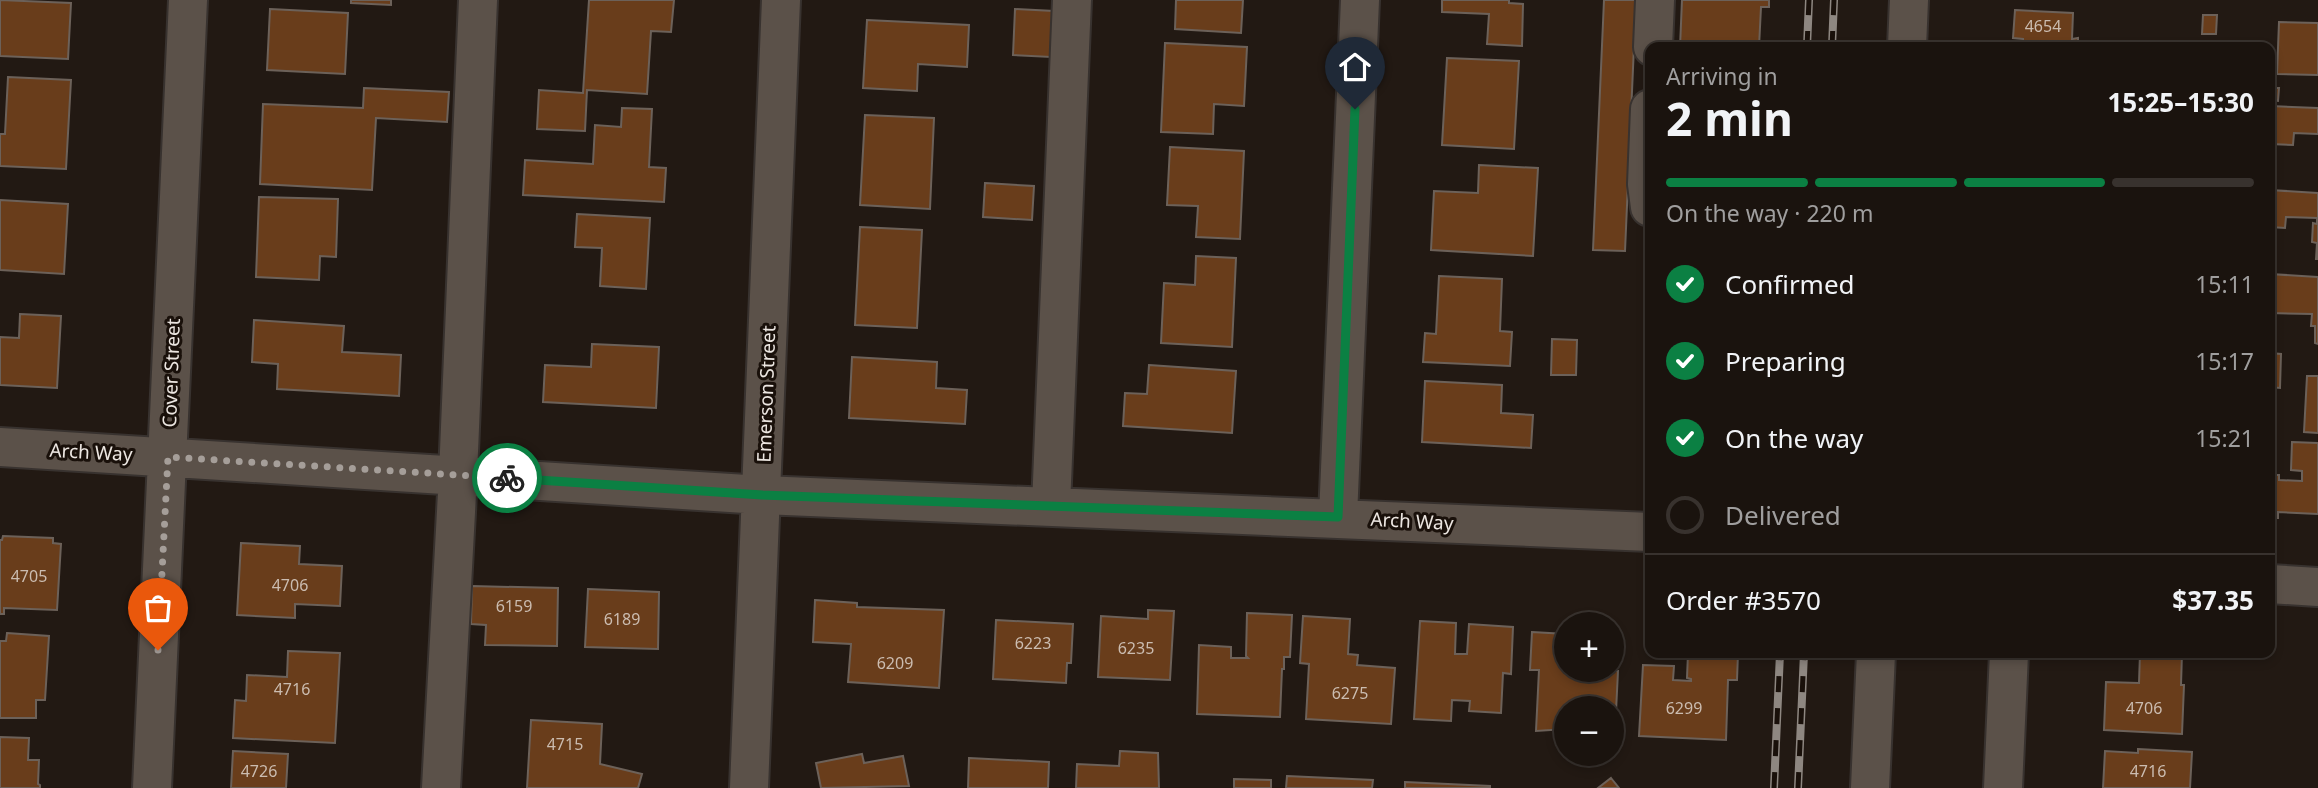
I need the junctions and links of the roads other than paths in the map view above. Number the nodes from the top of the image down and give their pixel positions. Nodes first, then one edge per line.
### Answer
1 (188, 0) edge
2 (478, 0) edge
3 (781, 0) edge
4 (1072, 0) edge
5 (1360, 0) edge
6 (1655, 0) edge
7 (1909, 0) edge
8 (1653, 42) edge
9 (1907, 42) edge
10 (0, 447) edge
11 (168, 457) junction
12 (458, 475) junction
13 (762, 495) junction
14 (1051, 506) junction
15 (1338, 517) junction
16 (1645, 532) edge
17 (2275, 584) edge
18 (2318, 587) edge
19 (1876, 658) edge
20 (2009, 658) edge
21 (152, 788) edge
22 (441, 788) edge
23 (749, 788) edge
24 (1870, 788) edge
25 (2003, 788) edge

1 - 11 street, Cover Street
2 - 12 street
3 - 13 street, Emerson Street
4 - 14 street
5 - 15 street
6 - 8 street
7 - 9 street
10 - 11 street, Arch Way
11 - 12 street, Arch Way
11 - 21 street, Cover Street
12 - 13 street, Arch Way
12 - 22 street
13 - 14 street, Arch Way
13 - 23 street, Emerson Street
14 - 15 street, Arch Way
15 - 16 street, Arch Way
17 - 18 street
19 - 24 street
20 - 25 street

